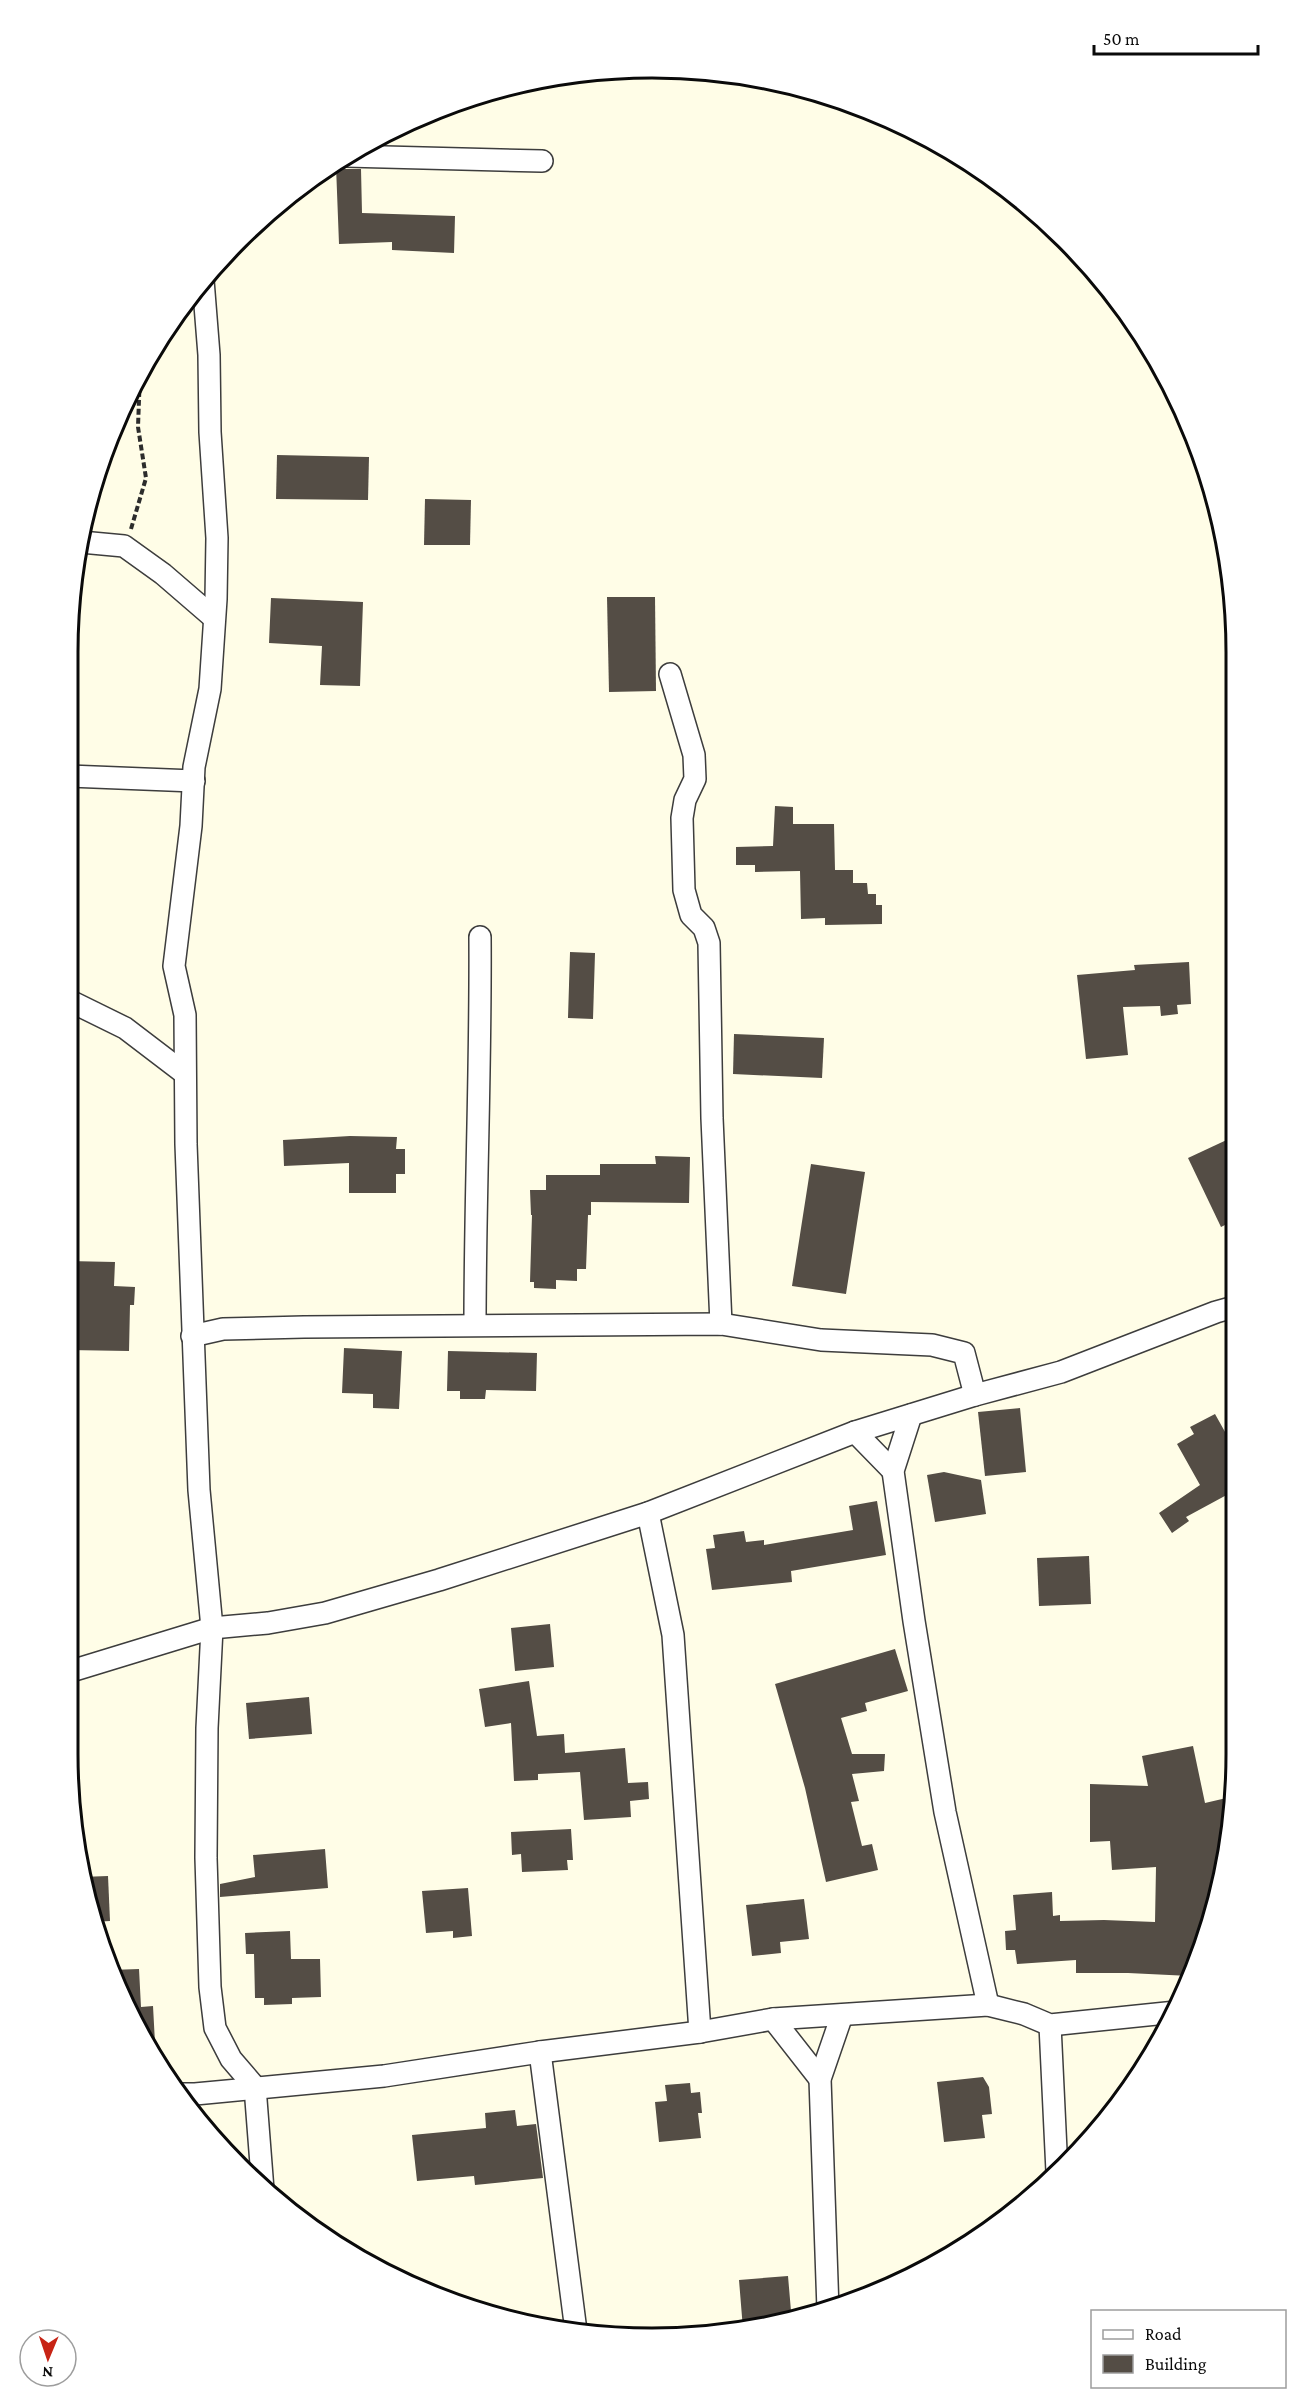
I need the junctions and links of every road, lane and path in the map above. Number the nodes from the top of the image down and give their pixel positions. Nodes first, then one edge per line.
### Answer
1 (363, 156) edge
2 (542, 161) dead end
3 (204, 294) edge
4 (139, 394) edge
5 (89, 543) edge
6 (124, 546) junction
7 (214, 618) junction
8 (670, 674) dead end
9 (78, 776) edge
10 (194, 781) junction
11 (480, 937) dead end
12 (78, 1005) edge
13 (184, 1074) junction
14 (1226, 1309) edge
15 (722, 1323) junction
16 (474, 1325) junction
17 (192, 1336) junction
18 (975, 1395) junction
19 (911, 1415) junction
20 (855, 1432) junction
21 (893, 1471) junction
22 (648, 1513) junction
23 (212, 1628) junction
24 (78, 1669) edge
25 (988, 2005) junction
26 (1164, 2013) edge
27 (842, 2015) junction
28 (773, 2019) junction
29 (1050, 2025) junction
30 (700, 2032) junction
31 (540, 2052) junction
32 (820, 2079) junction
33 (255, 2087) junction
34 (190, 2094) edge
35 (1056, 2161) edge
36 (262, 2175) edge
37 (828, 2301) edge
38 (575, 2323) edge

1 - 2 street
3 - 7 street
4 - 6 path
5 - 6 street
6 - 7 street
7 - 10 street
8 - 15 street
9 - 10 street
10 - 13 street
11 - 16 street
12 - 13 street
13 - 17 street
14 - 18 street
15 - 16 street
15 - 18 street
16 - 17 street
17 - 23 street
18 - 19 street
19 - 20 street
19 - 21 street
20 - 21 street
20 - 22 street
21 - 25 street
22 - 23 street
22 - 30 street
23 - 24 street
23 - 33 street
25 - 27 street
25 - 29 street
26 - 29 street
27 - 28 street
27 - 32 street
28 - 30 street
28 - 32 street
29 - 35 street
30 - 31 street
31 - 33 street
31 - 38 street
32 - 37 street
33 - 34 street
33 - 36 street

